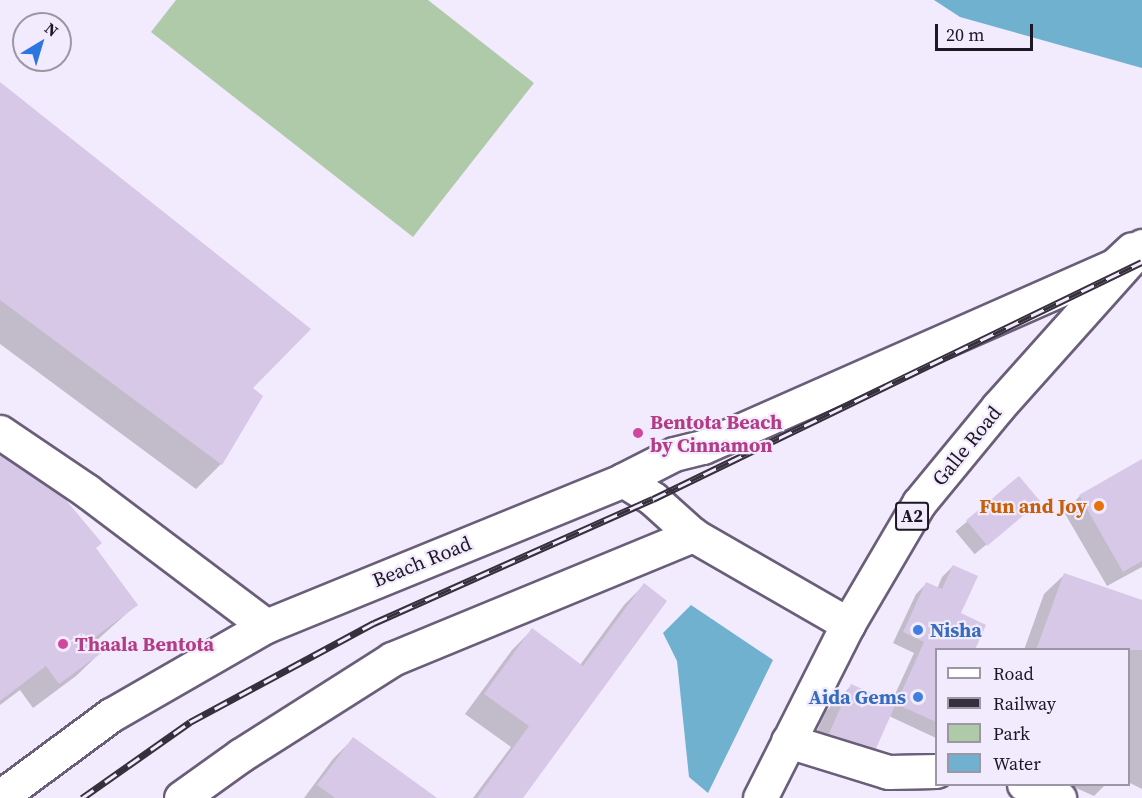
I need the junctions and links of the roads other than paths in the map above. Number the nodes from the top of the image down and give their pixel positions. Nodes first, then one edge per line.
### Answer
1 (1142, 239) edge
2 (1142, 246) edge
3 (0, 432) edge
4 (623, 480) junction
5 (693, 535) junction
6 (848, 624) junction
7 (266, 626) junction
8 (788, 741) junction
9 (935, 771) edge
10 (1029, 786) edge
11 (0, 797) edge
12 (181, 798) edge
13 (760, 798) edge
14 (1059, 798) edge

1 - 4 main road, Beach Road
2 - 6 main road, Galle Road / A2
3 - 7 main road
4 - 5 main road
4 - 7 main road, Beach Road
5 - 6 main road
5 - 12 main road
6 - 8 main road, Galle Road / A2
7 - 11 main road, Beach Road
8 - 9 main road
8 - 13 main road, Galle Road / A2
10 - 14 main road

